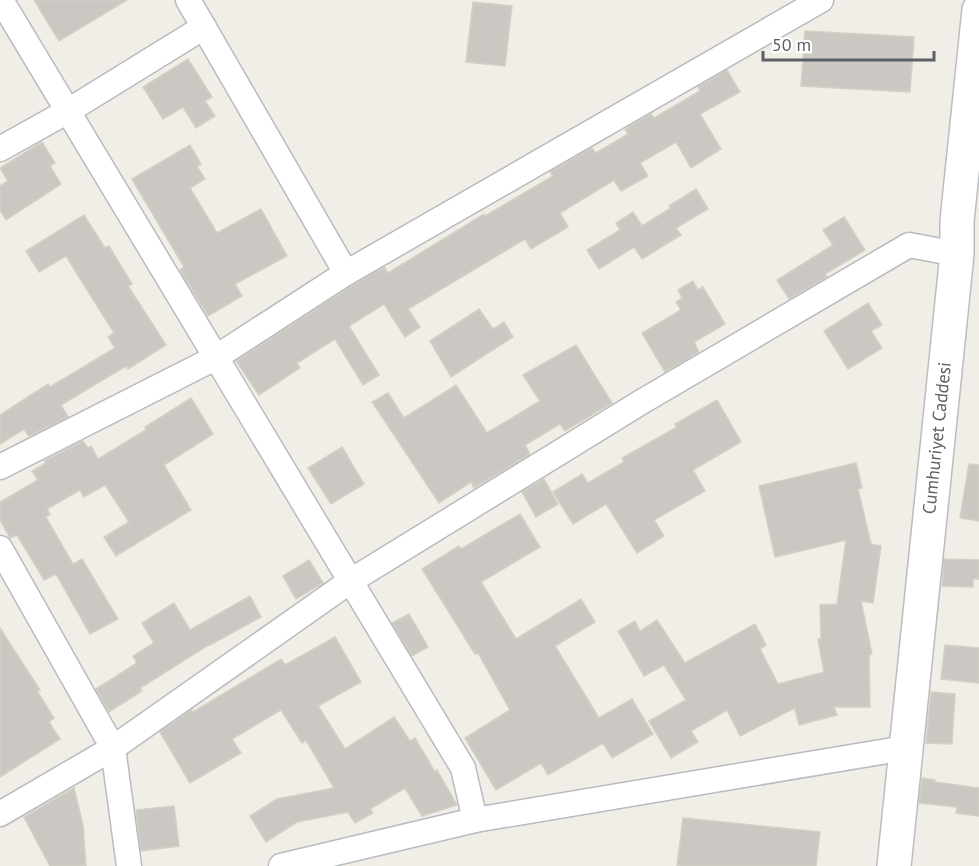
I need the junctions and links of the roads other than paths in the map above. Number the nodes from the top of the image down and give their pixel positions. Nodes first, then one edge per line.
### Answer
1 (1, 0) edge
2 (188, 0) edge
3 (820, 0) edge
4 (979, 10) edge
5 (204, 27) junction
6 (68, 111) junction
7 (0, 149) edge
8 (968, 223) edge
9 (957, 254) junction
10 (346, 273) junction
11 (215, 358) junction
12 (0, 467) edge
13 (0, 549) edge
14 (349, 582) junction
15 (113, 748) junction
16 (905, 748) junction
17 (0, 814) edge
18 (475, 820) junction
19 (129, 866) edge
20 (281, 866) edge
21 (894, 866) edge

1 - 6 street
2 - 5 street
3 - 10 street
4 - 8 main road, Cumhuriyet Caddesi
5 - 6 street
5 - 10 street
6 - 7 street
6 - 11 street
8 - 9 main road, Cumhuriyet Caddesi
9 - 14 street
9 - 16 main road, Cumhuriyet Caddesi
10 - 11 street
11 - 12 street
11 - 14 street
13 - 15 street
14 - 15 street
14 - 18 street
15 - 17 street
15 - 19 street
16 - 18 street
16 - 21 main road, Cumhuriyet Caddesi
18 - 20 street

